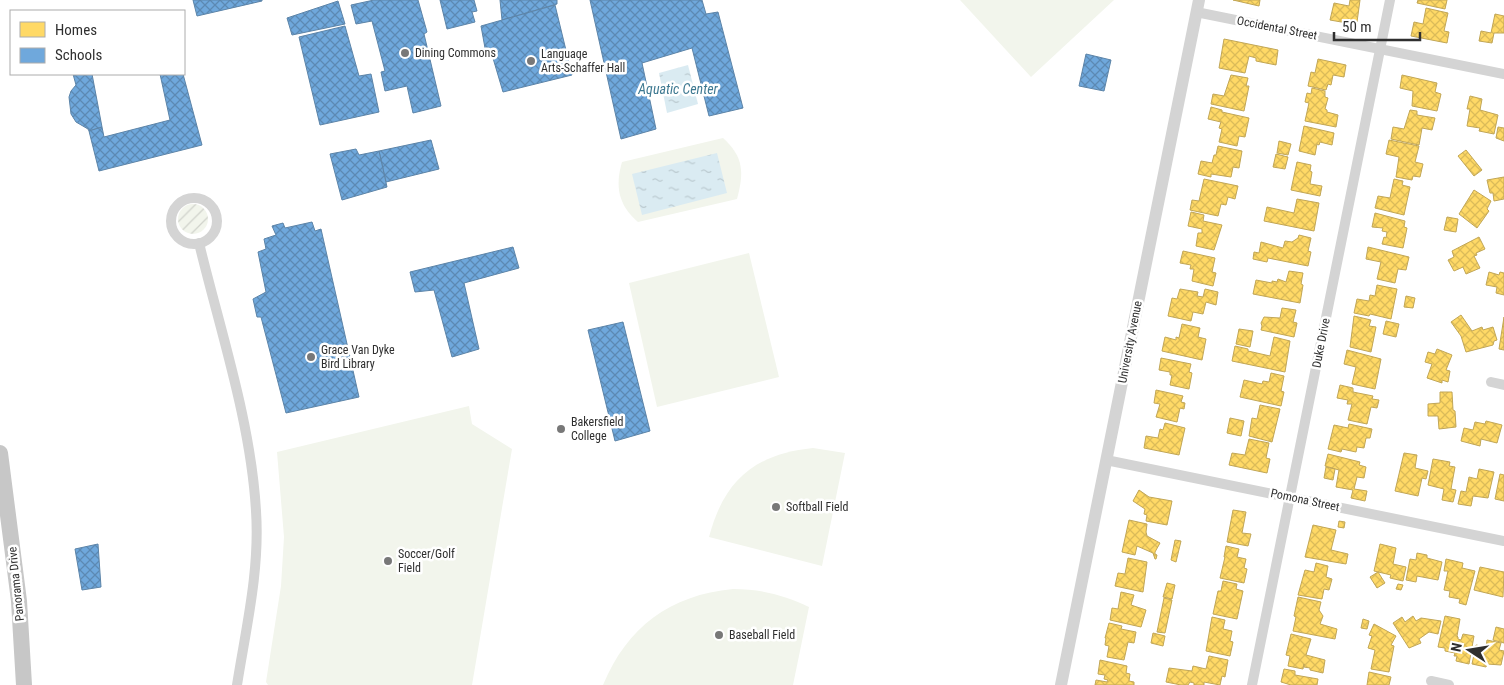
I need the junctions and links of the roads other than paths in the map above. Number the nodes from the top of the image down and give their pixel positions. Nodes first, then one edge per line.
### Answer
1 (1390, 0) edge
2 (1197, 6) edge
3 (1380, 49) junction
4 (1504, 74) edge
5 (200, 244) junction
6 (1491, 382) dead end
7 (1504, 385) edge
8 (0, 453) edge
9 (1106, 460) junction
10 (1290, 497) junction
11 (1504, 541) edge
12 (1431, 681) dead end
13 (24, 685) edge
14 (237, 685) edge
15 (1062, 685) edge
16 (1252, 685) edge
17 (1449, 685) edge

1 - 3 street, Duke Drive
2 - 3 street, Occidental Street
2 - 9 street, University Avenue
3 - 4 street, Occidental Street
3 - 10 street, Duke Drive
5 - 5 street
5 - 14 street
6 - 7 street
8 - 13 main road, Panorama Drive
9 - 10 street, Pomona Street
9 - 15 street, University Avenue
10 - 11 street, Pomona Street
10 - 16 street, Duke Drive
12 - 17 street

